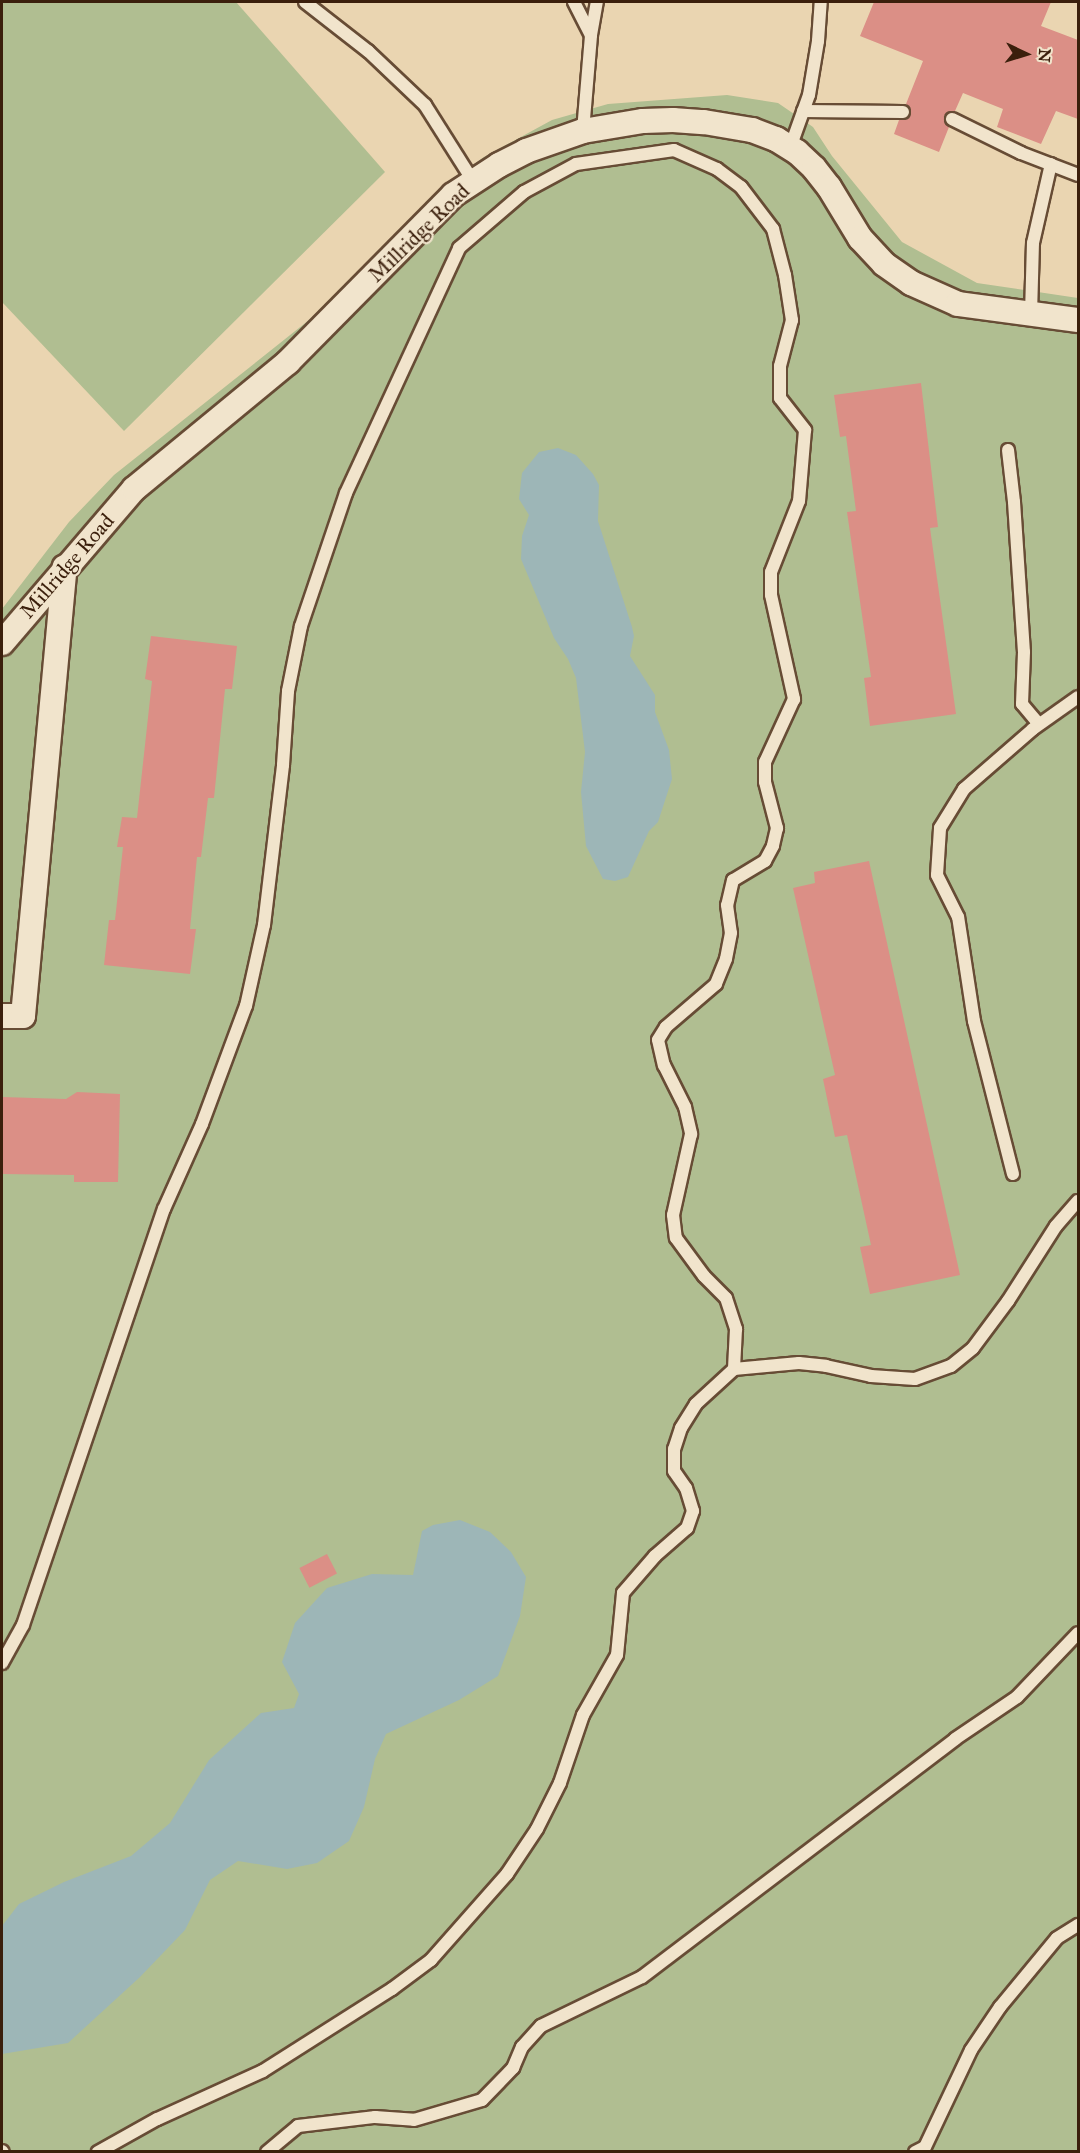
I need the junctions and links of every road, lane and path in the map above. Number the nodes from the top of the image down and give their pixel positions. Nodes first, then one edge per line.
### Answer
1 (305, 2) edge
2 (574, 2) edge
3 (597, 2) edge
4 (821, 2) edge
5 (591, 34) junction
6 (803, 111) junction
7 (903, 112) dead end
8 (952, 119) dead end
9 (583, 131) junction
10 (790, 148) junction
11 (1051, 164) junction
12 (1078, 175) edge
13 (473, 181) junction
14 (1031, 314) junction
15 (1078, 320) edge
16 (1008, 450) dead end
17 (65, 567) junction
18 (2, 643) edge
19 (1078, 697) edge
20 (1039, 724) junction
21 (2, 1016) edge
22 (1013, 1174) dead end
23 (1078, 1201) edge
24 (734, 1369) junction
25 (1078, 1633) edge
26 (2, 1663) edge
27 (1078, 1925) edge
28 (98, 2151) edge
29 (267, 2151) edge
30 (915, 2151) edge

1 - 13 lane
2 - 5 lane
3 - 5 lane
4 - 6 lane
5 - 9 lane
6 - 7 lane
6 - 10 lane
8 - 11 lane
9 - 10 street, Millridge Road
9 - 13 street, Millridge Road
10 - 14 street, Millridge Road
11 - 12 lane
11 - 14 lane
13 - 17 street, Millridge Road
14 - 15 street, Millridge Road
16 - 20 lane
17 - 18 street, Millridge Road
17 - 21 street
19 - 20 lane
20 - 22 lane
23 - 24 lane
24 - 26 lane
24 - 28 lane
25 - 29 lane
27 - 30 lane

